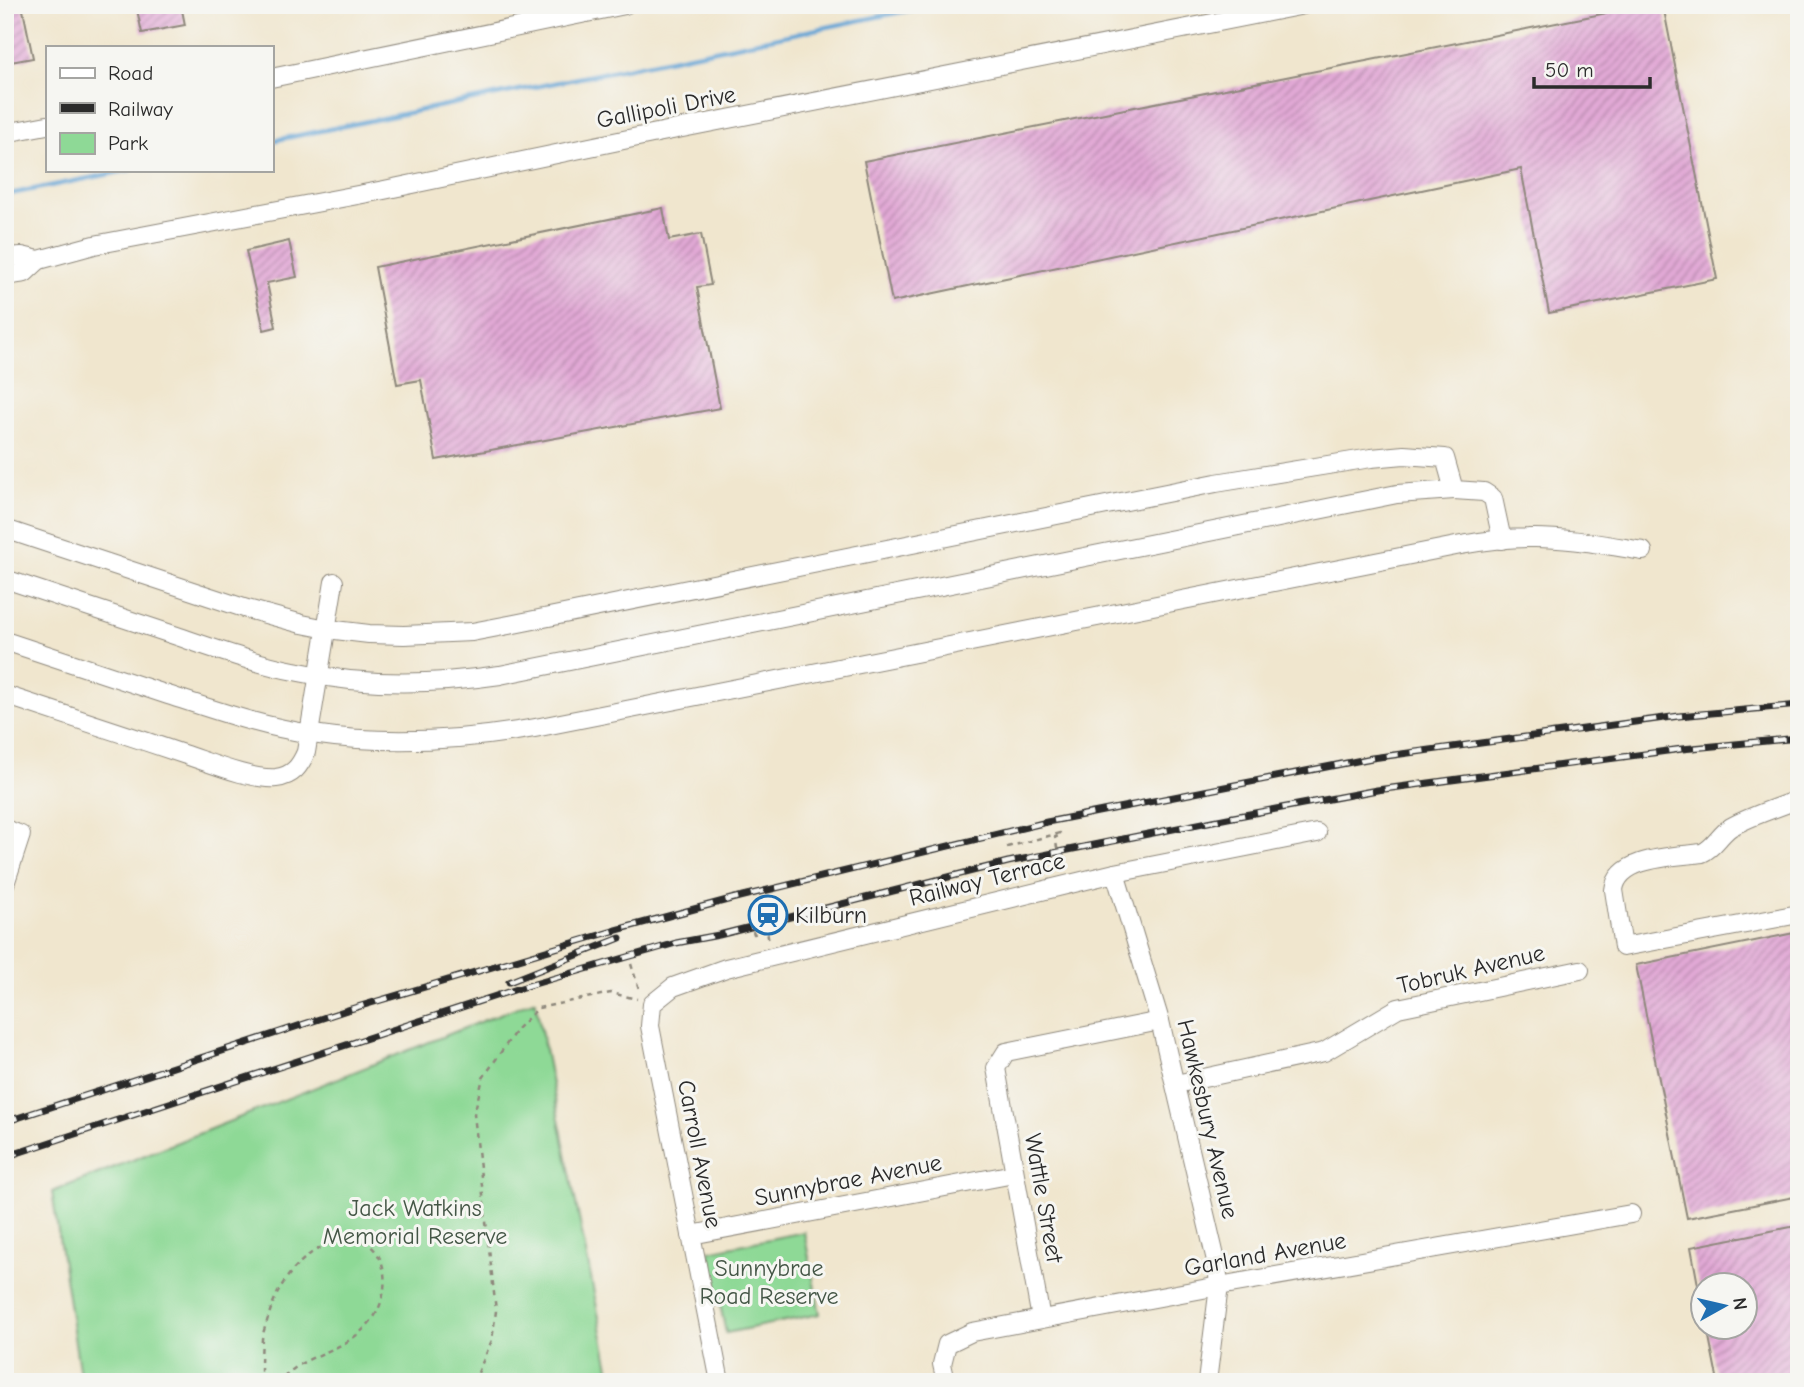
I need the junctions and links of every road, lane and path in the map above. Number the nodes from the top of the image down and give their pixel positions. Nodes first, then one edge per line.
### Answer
1 (625, 5) edge
2 (1304, 5) edge
3 (540, 14) edge
4 (273, 78) edge
5 (46, 124) edge
6 (5, 133) edge
7 (5, 257) edge
8 (39, 260) junction
9 (5, 276) edge
10 (1454, 489) junction
11 (5, 529) edge
12 (1502, 540) junction
13 (1643, 551) dead end
14 (5, 579) edge
15 (334, 582) dead end
16 (327, 629) junction
17 (5, 641) edge
18 (319, 675) junction
19 (5, 695) edge
20 (309, 734) junction
21 (1799, 799) edge
22 (5, 829) edge
23 (1317, 833) dead end
24 (1007, 847) dead end
25 (1115, 873) junction
26 (5, 884) edge
27 (1065, 885) junction
28 (1799, 914) edge
29 (752, 931) dead end
30 (772, 957) junction
31 (631, 964) dead end
32 (1580, 970) dead end
33 (625, 995) dead end
34 (652, 1004) junction
35 (1160, 1021) junction
36 (1176, 1084) junction
37 (1014, 1174) junction
38 (1631, 1214) dead end
39 (691, 1235) junction
40 (1219, 1286) junction
41 (1041, 1319) junction
42 (261, 1382) edge
43 (277, 1382) edge
44 (474, 1382) edge
45 (720, 1382) edge
46 (946, 1382) edge
47 (1207, 1382) edge

1 - 3 street
2 - 8 street, Gallipoli Drive
3 - 4 street
5 - 6 street
7 - 8 street, Gallipoli Drive
8 - 9 street, Gallipoli Drive
10 - 12 street
10 - 16 street
10 - 18 street
11 - 16 street
12 - 13 street
12 - 20 street
14 - 18 street
15 - 16 street
16 - 18 street
17 - 20 street
18 - 20 street
19 - 20 street
21 - 28 street
22 - 26 street
23 - 25 street, Railway Terrace
24 - 27 path
25 - 27 street, Railway Terrace
25 - 35 street, Hawkesbury Avenue
27 - 30 street, Railway Terrace
29 - 30 path
30 - 34 street, Railway Terrace
31 - 34 path
32 - 36 street, Tobruk Avenue
33 - 44 path
34 - 39 street, Carroll Avenue
35 - 36 street, Hawkesbury Avenue
35 - 37 street, Wattle Street
36 - 40 street, Hawkesbury Avenue
37 - 39 street, Sunnybrae Avenue
37 - 41 street, Wattle Street
38 - 40 street, Garland Avenue
39 - 45 street, Carroll Avenue
40 - 41 street, Garland Avenue
40 - 47 street, Hawkesbury Avenue
41 - 46 street, Garland Avenue
42 - 43 path

